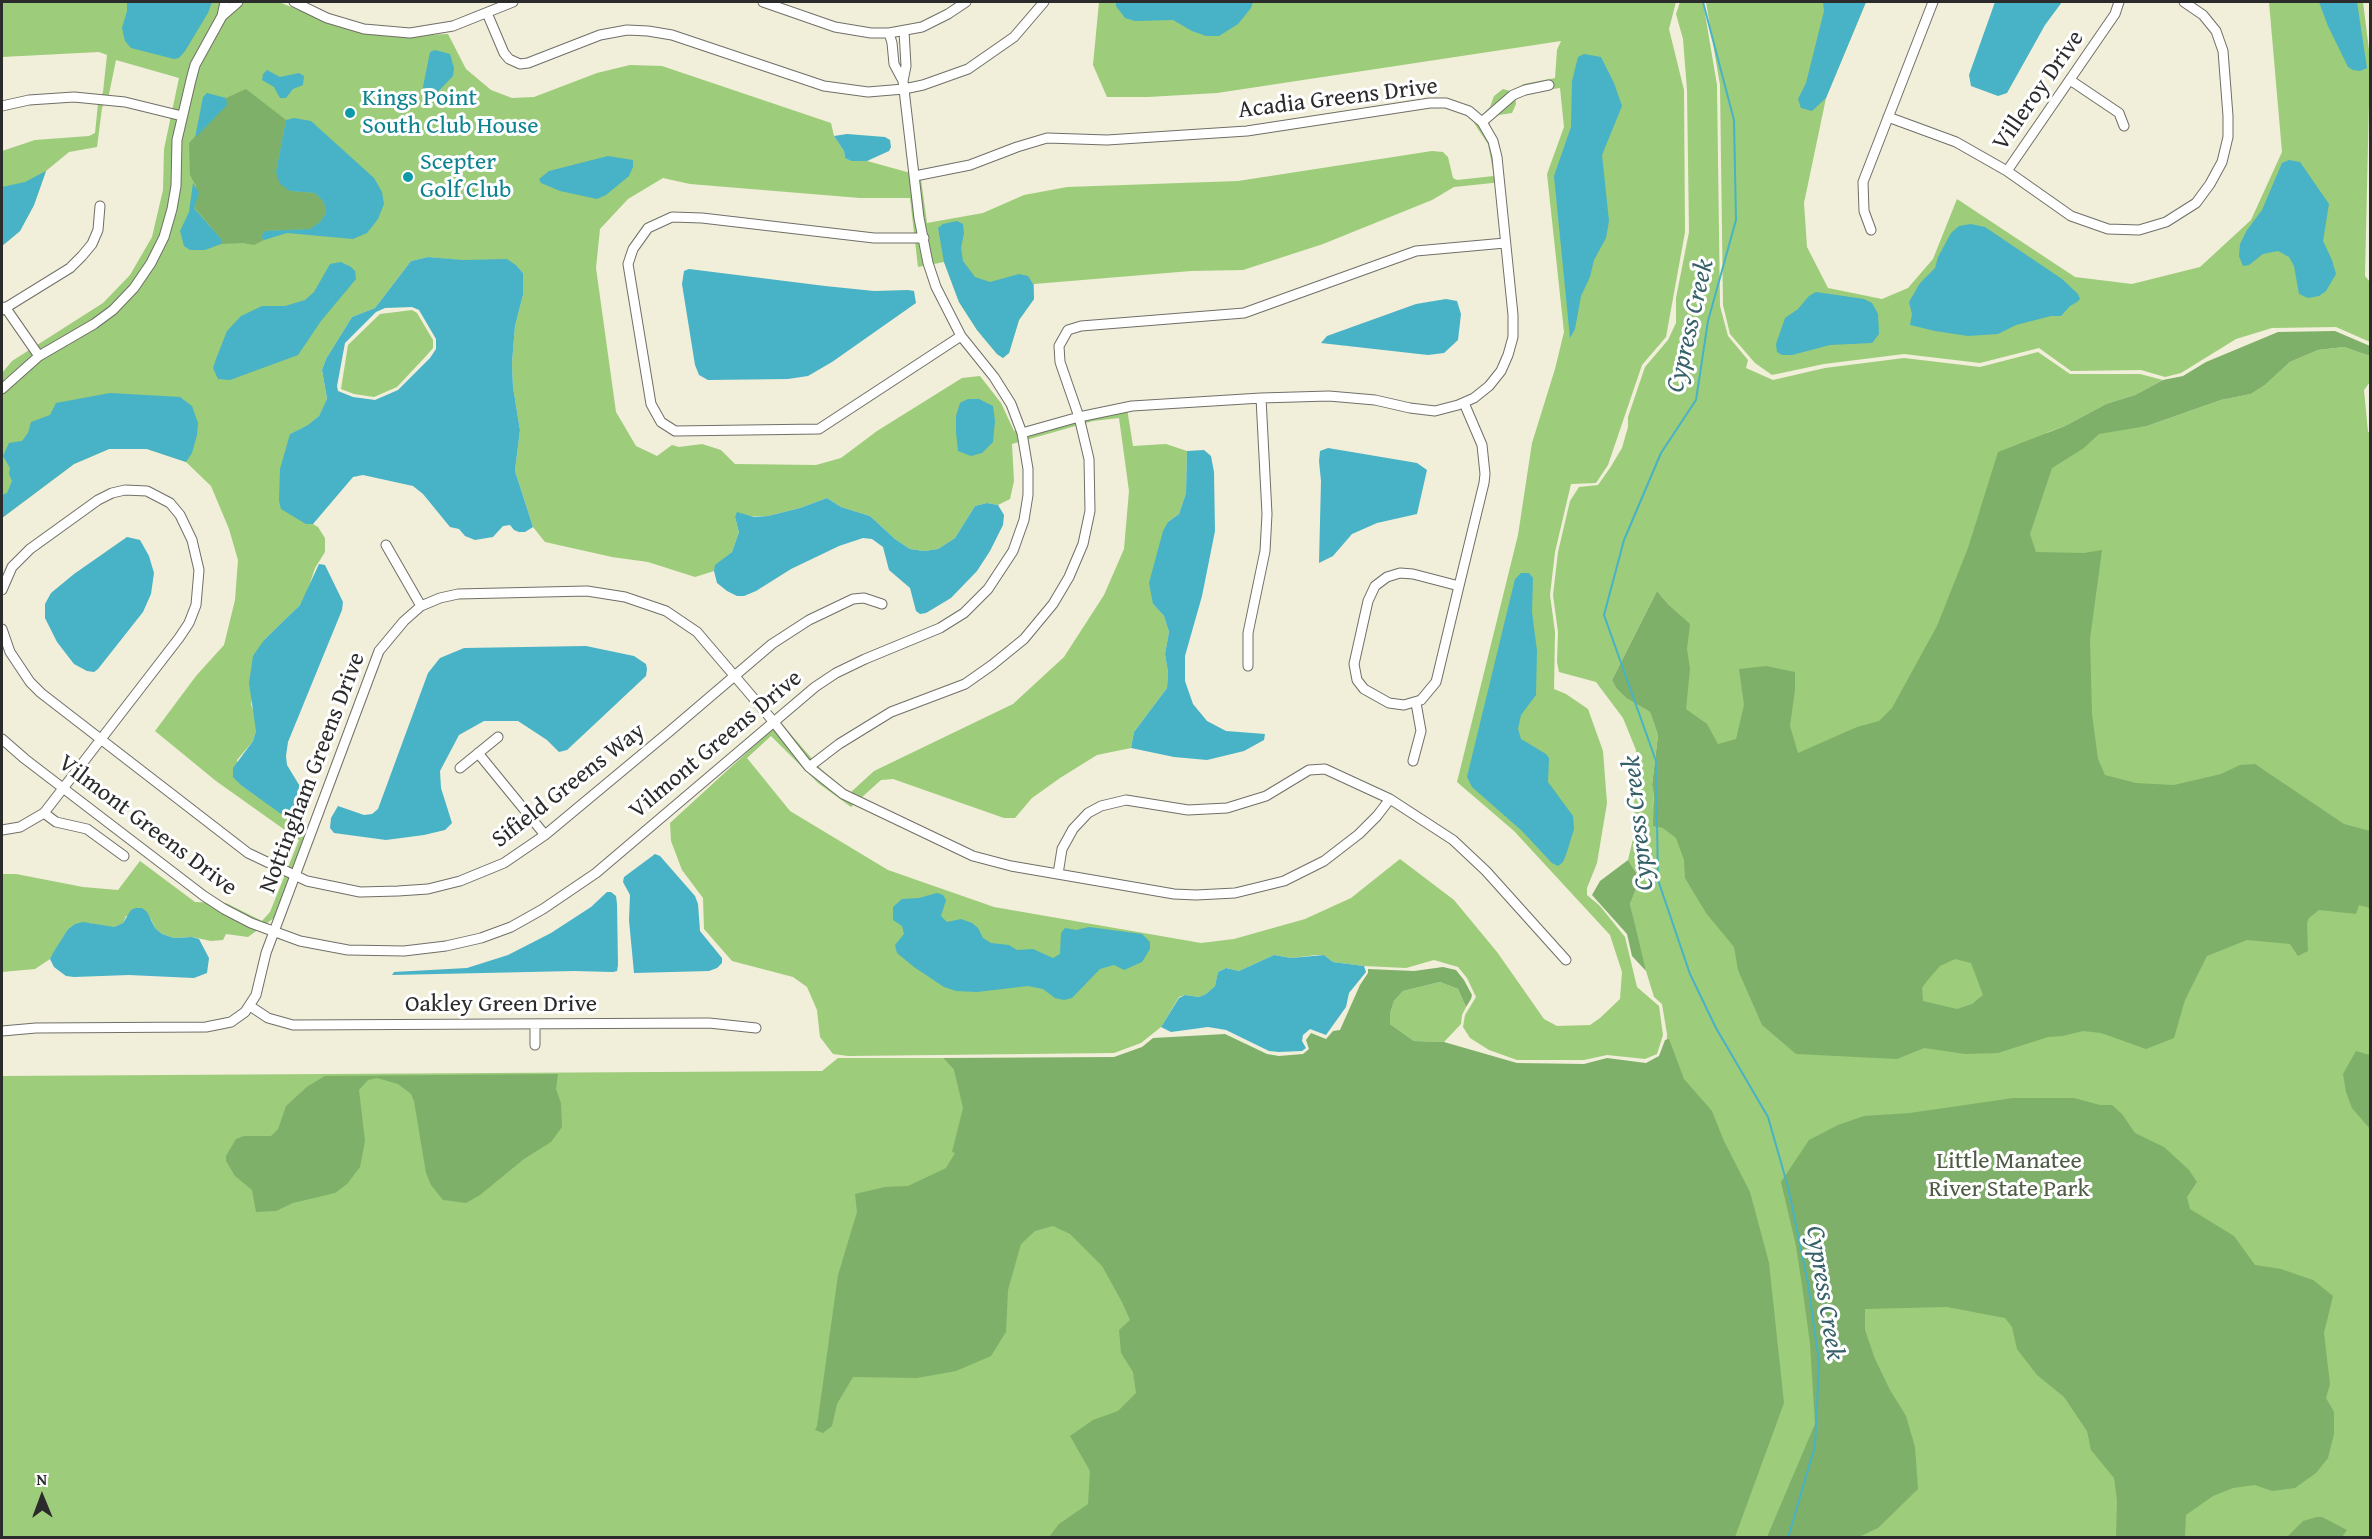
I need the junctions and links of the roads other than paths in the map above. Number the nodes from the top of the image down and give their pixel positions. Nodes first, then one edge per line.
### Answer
1 (225, 2) edge
2 (238, 2) edge
3 (294, 2) edge
4 (513, 2) edge
5 (763, 2) edge
6 (966, 2) edge
7 (1044, 2) edge
8 (1933, 2) edge
9 (2119, 2) edge
10 (2184, 2) edge
11 (487, 13) junction
12 (222, 16) junction
13 (904, 31) junction
14 (888, 33) junction
15 (2070, 80) junction
16 (903, 85) junction
17 (1550, 85) dead end
18 (2, 106) edge
19 (182, 116) junction
20 (1888, 117) junction
21 (1482, 122) junction
22 (2124, 126) dead end
23 (2007, 171) junction
24 (915, 176) junction
25 (100, 207) dead end
26 (1871, 230) dead end
27 (924, 238) junction
28 (1505, 243) junction
29 (3, 308) edge
30 (961, 336) junction
31 (39, 356) junction
32 (2, 389) edge
33 (1261, 398) junction
34 (1464, 403) junction
35 (1079, 417) junction
36 (1022, 433) junction
37 (386, 544) dead end
38 (1459, 586) junction
39 (2, 590) edge
40 (882, 604) dead end
41 (421, 606) junction
42 (2, 629) edge
43 (1248, 666) dead end
44 (734, 675) junction
45 (1416, 703) junction
46 (773, 721) junction
47 (498, 737) dead end
48 (2, 739) edge
49 (101, 741) junction
50 (478, 753) junction
51 (1413, 761) dead end
52 (809, 766) junction
53 (460, 768) dead end
54 (64, 788) junction
55 (1390, 799) junction
56 (44, 813) junction
57 (2, 830) edge
58 (545, 835) junction
59 (123, 857) dead end
60 (1058, 874) junction
61 (295, 876) junction
62 (274, 932) junction
63 (1566, 960) dead end
64 (250, 1006) junction
65 (535, 1024) junction
66 (756, 1028) dead end
67 (2, 1031) edge
68 (535, 1045) dead end

1 - 12 street
2 - 12 street
3 - 11 street
4 - 11 street
5 - 14 street
6 - 13 street
7 - 16 street
8 - 20 street
9 - 15 street, Villeroy Drive
10 - 23 street
11 - 16 street
12 - 19 street
13 - 14 street
13 - 16 street
14 - 16 street
15 - 22 street
15 - 23 street, Villeroy Drive
16 - 24 street, Vilmont Greens Drive
17 - 21 street
18 - 19 street
19 - 31 street
20 - 23 street
20 - 26 street
21 - 24 street, Acadia Greens Drive
21 - 28 street
24 - 27 street, Vilmont Greens Drive
25 - 29 street
27 - 30 street, Vilmont Greens Drive
27 - 30 street
28 - 34 street
28 - 35 street
29 - 31 street
30 - 36 street, Vilmont Greens Drive
31 - 32 street
33 - 34 street
33 - 35 street
33 - 43 street
34 - 38 street
35 - 36 street
35 - 52 street
36 - 46 street, Vilmont Greens Drive
37 - 41 street
38 - 45 street
38 - 45 street
39 - 49 street
40 - 44 street, Sifield Greens Way
41 - 44 street, Nottingham Greens Drive
41 - 61 street, Nottingham Greens Drive
42 - 49 street, Sifield Greens Way
44 - 46 street, Nottingham Greens Drive
44 - 58 street, Sifield Greens Way
45 - 51 street
46 - 52 street, Nottingham Greens Drive
46 - 62 street, Vilmont Greens Drive
47 - 50 street
48 - 54 street, Vilmont Greens Drive
49 - 54 street
49 - 61 street, Sifield Greens Way
50 - 53 street
50 - 58 street
52 - 60 street, Nottingham Greens Drive
54 - 56 street
54 - 62 street, Vilmont Greens Drive
55 - 60 street, Nottingham Greens Drive
55 - 60 street
55 - 63 street
56 - 57 street
56 - 59 street
58 - 61 street, Sifield Greens Way
61 - 62 street, Nottingham Greens Drive
62 - 64 street, Nottingham Greens Drive
64 - 65 street, Oakley Green Drive
64 - 67 street
65 - 66 street, Oakley Green Drive
65 - 68 street

